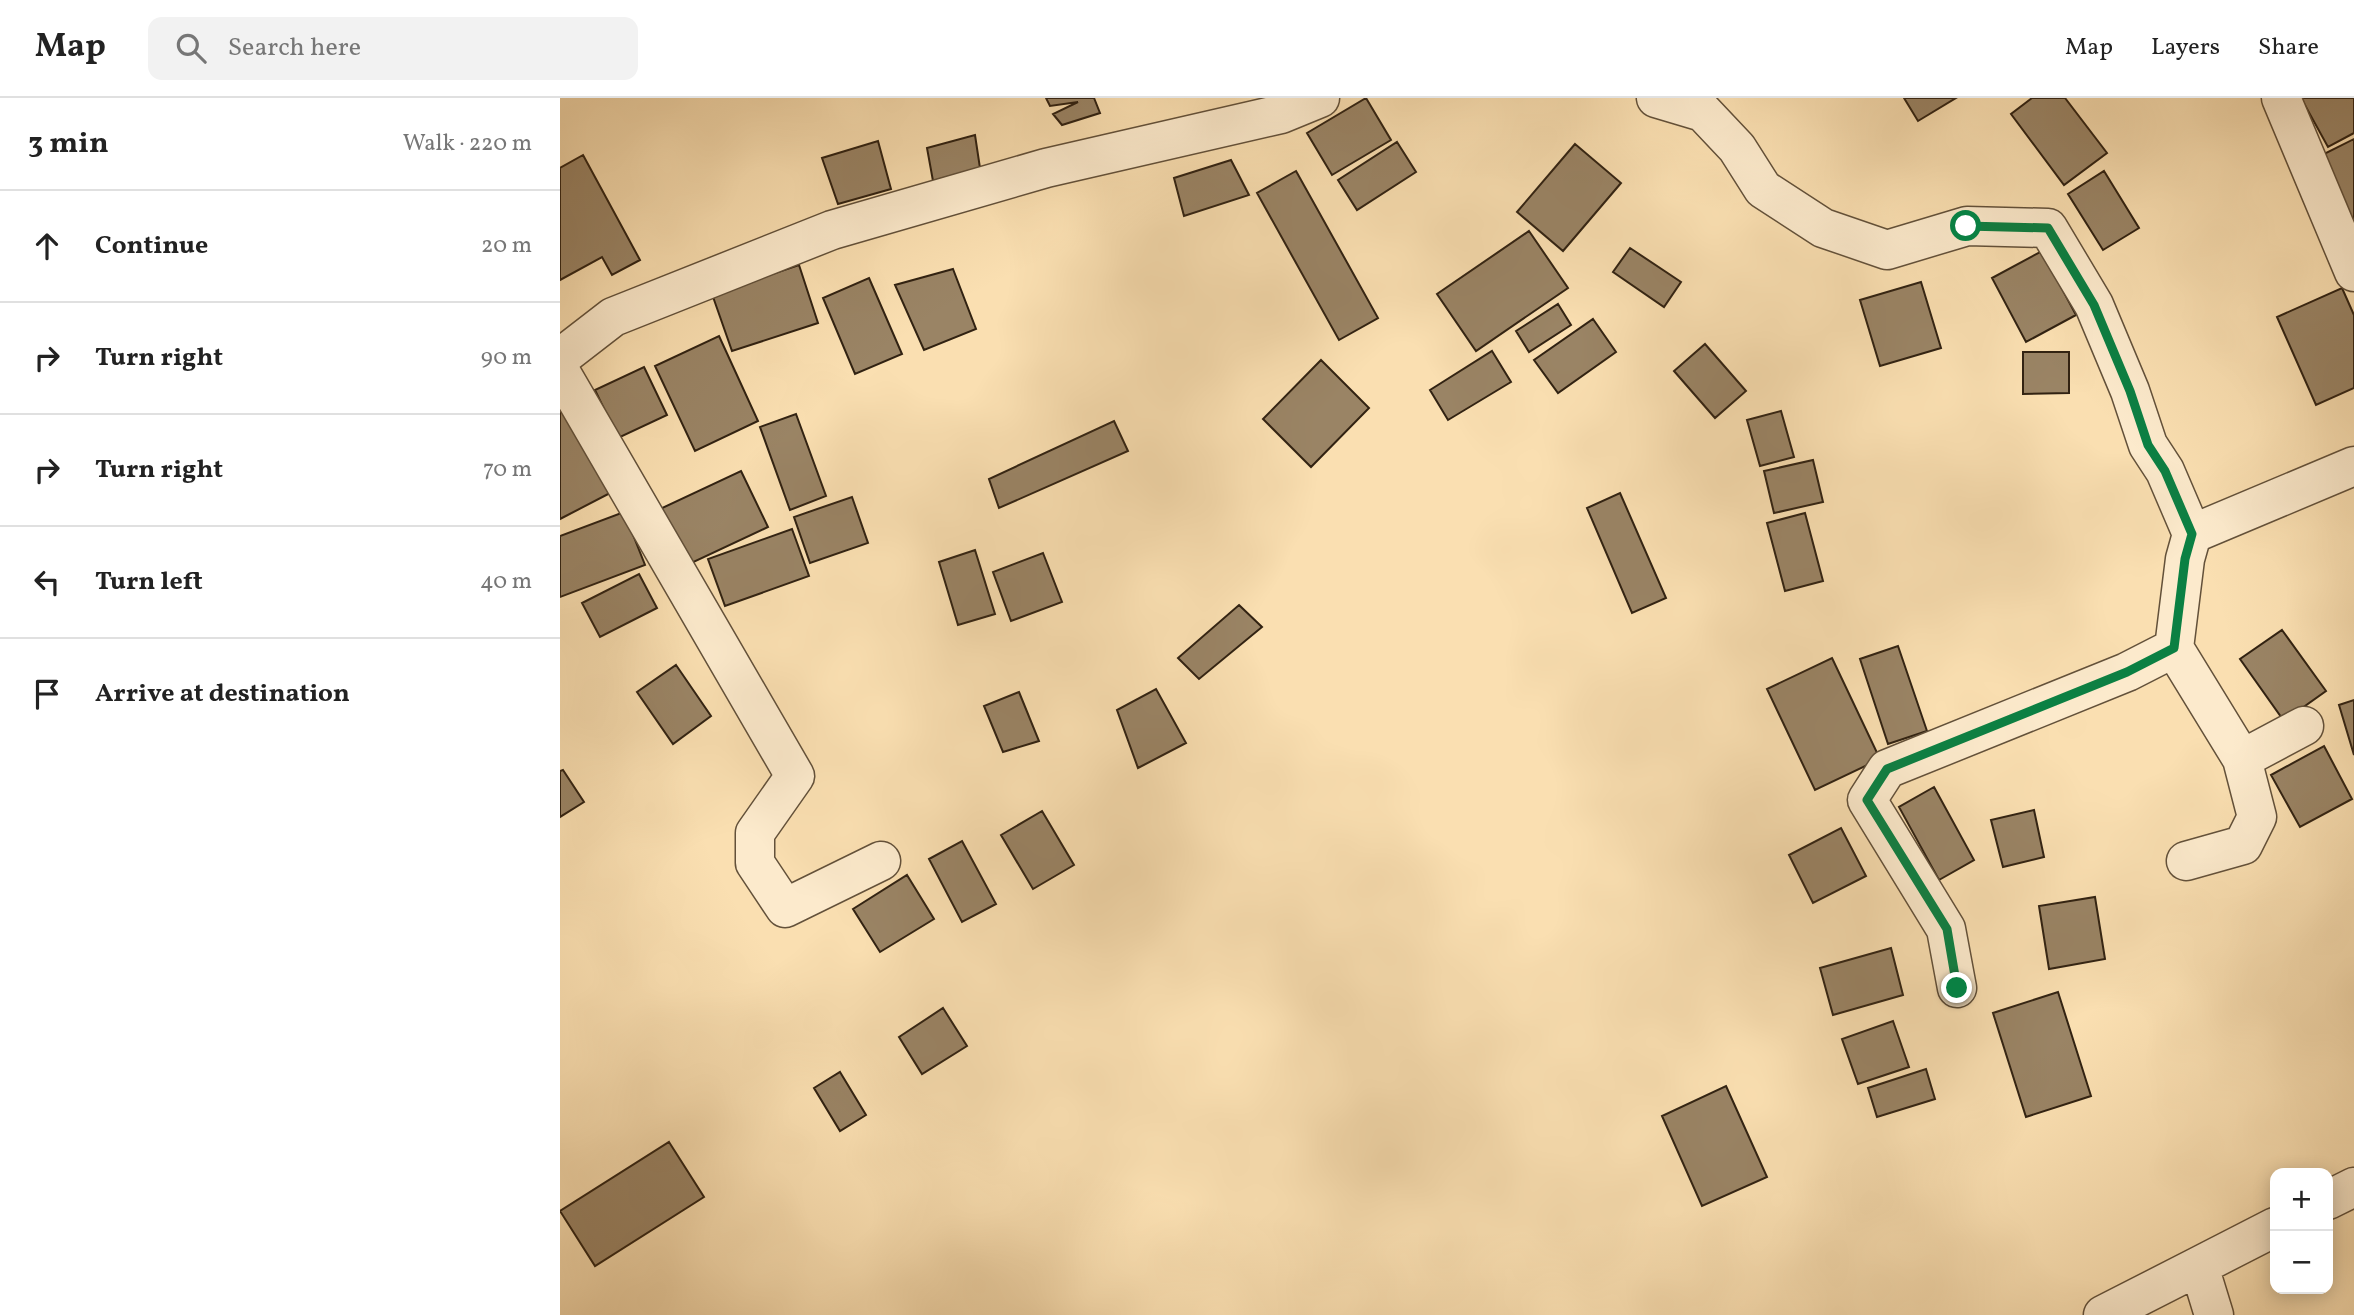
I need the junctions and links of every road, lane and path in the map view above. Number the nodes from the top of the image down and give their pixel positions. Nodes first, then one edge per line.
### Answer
1 (1320, 98) edge
2 (1656, 98) edge
3 (2281, 98) edge
4 (2354, 272) edge
5 (560, 358) edge
6 (560, 371) edge
7 (2354, 466) edge
8 (2192, 534) junction
9 (2174, 648) junction
10 (2304, 726) dead end
11 (2242, 759) junction
12 (881, 861) dead end
13 (2186, 861) dead end
14 (1957, 988) dead end
15 (2354, 1186) edge
16 (2333, 1197) edge
17 (2270, 1230) edge
18 (2199, 1266) junction
19 (2103, 1315) edge
20 (2214, 1315) edge

1 - 5 street
2 - 8 street
3 - 4 street
6 - 12 street
7 - 8 street
8 - 9 street
9 - 11 street
9 - 14 street
10 - 11 street
11 - 13 street
15 - 16 street
17 - 18 street
18 - 19 street
18 - 20 street

